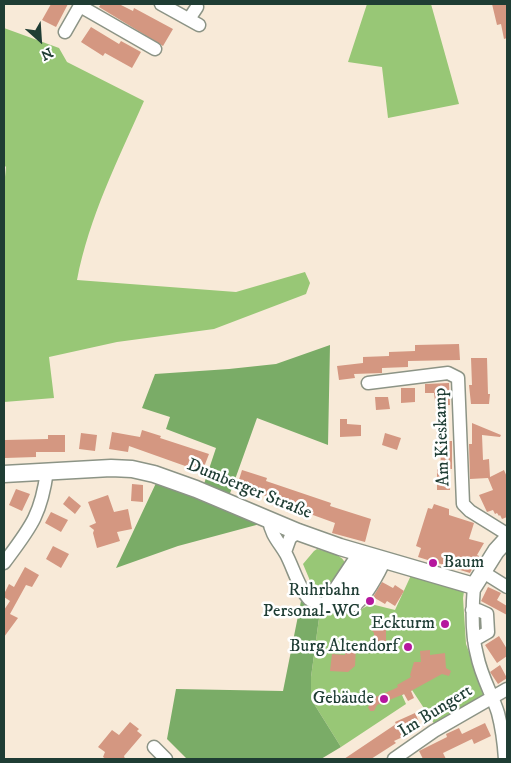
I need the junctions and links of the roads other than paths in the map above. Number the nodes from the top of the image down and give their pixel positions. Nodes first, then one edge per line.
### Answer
1 (161, 4) edge
2 (81, 5) edge
3 (197, 7) dead end
4 (65, 32) dead end
5 (155, 49) dead end
6 (368, 383) dead end
7 (47, 471) junction
8 (4, 474) edge
9 (269, 520) junction
10 (298, 532) junction
11 (507, 534) edge
12 (507, 539) edge
13 (285, 552) junction
14 (371, 557) junction
15 (4, 563) edge
16 (483, 572) junction
17 (474, 586) junction
18 (507, 587) edge
19 (335, 606) junction
20 (507, 689) edge
21 (492, 699) junction
22 (154, 747) dead end
23 (398, 758) edge
24 (166, 759) edge
25 (505, 759) edge

1 - 3 street
2 - 4 street
2 - 5 street
6 - 11 street, Am Kieskamp
7 - 8 main road, Dumberger Straße
7 - 9 main road, Dumberger Straße
7 - 15 street
9 - 10 main road, Dumberger Straße
9 - 13 street
10 - 13 street
10 - 14 main road, Dumberger Straße
12 - 16 main road
13 - 19 street
14 - 17 main road, Dumberger Straße
14 - 19 street
14 - 19 street
16 - 17 main road
16 - 18 street
17 - 21 street
20 - 21 street, Im Bungert
21 - 23 street, Im Bungert
21 - 25 street
22 - 24 street

